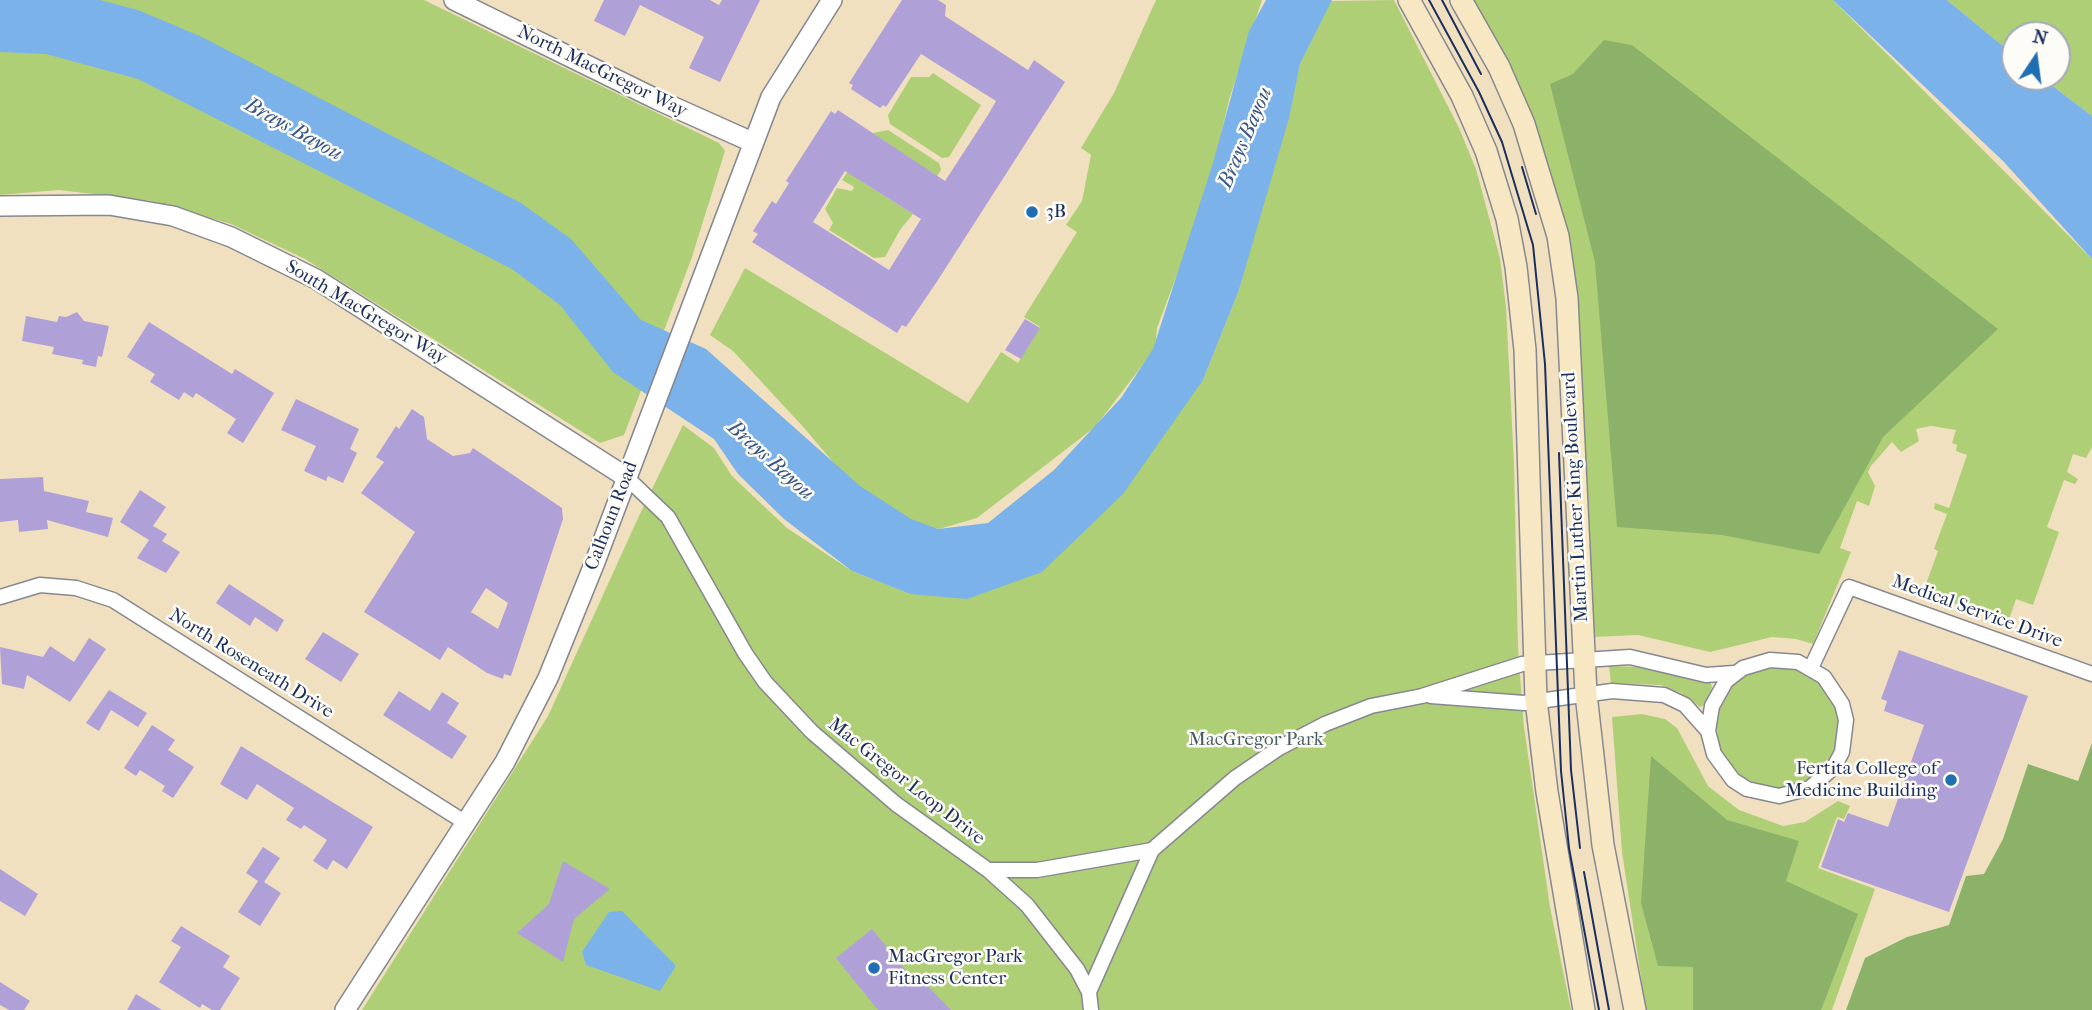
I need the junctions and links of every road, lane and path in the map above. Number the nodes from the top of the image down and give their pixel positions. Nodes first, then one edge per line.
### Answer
1 (454, 0) edge
2 (832, 0) edge
3 (1461, 0) edge
4 (1412, 5) edge
5 (752, 142) junction
6 (0, 206) edge
7 (626, 477) junction
8 (0, 597) edge
9 (1583, 658) junction
10 (1534, 662) junction
11 (1811, 668) junction
12 (1734, 673) junction
13 (2092, 674) edge
14 (1586, 694) junction
15 (1422, 696) junction
16 (1536, 700) junction
17 (1708, 732) junction
18 (466, 823) junction
19 (1152, 850) junction
20 (988, 870) junction
21 (1089, 992) junction
22 (345, 1010) edge
23 (1091, 1010) edge
24 (1584, 1010) edge
25 (1635, 1010) edge

1 - 5 street, North MacGregor Way
2 - 5 street, Calhoun Road
3 - 9 main road, Martin Luther King Boulevard
4 - 10 main road
5 - 7 street, Calhoun Road
6 - 7 street, South MacGregor Way
7 - 18 street, Calhoun Road
7 - 20 street, Mac Gregor Loop Drive
8 - 18 street, North Roseneath Drive
9 - 10 street
9 - 12 street
9 - 14 main road, Martin Luther King Boulevard
10 - 15 street
10 - 16 main road
11 - 12 street
11 - 13 street, Medical Service Drive
11 - 17 street
12 - 17 street
14 - 16 street
14 - 17 street
14 - 25 main road, Martin Luther King Boulevard
15 - 16 street
15 - 19 street
16 - 24 main road
18 - 22 street, Calhoun Road
19 - 20 street
19 - 21 street
20 - 21 street, Mac Gregor Loop Drive
21 - 23 street, Mac Gregor Loop Drive

